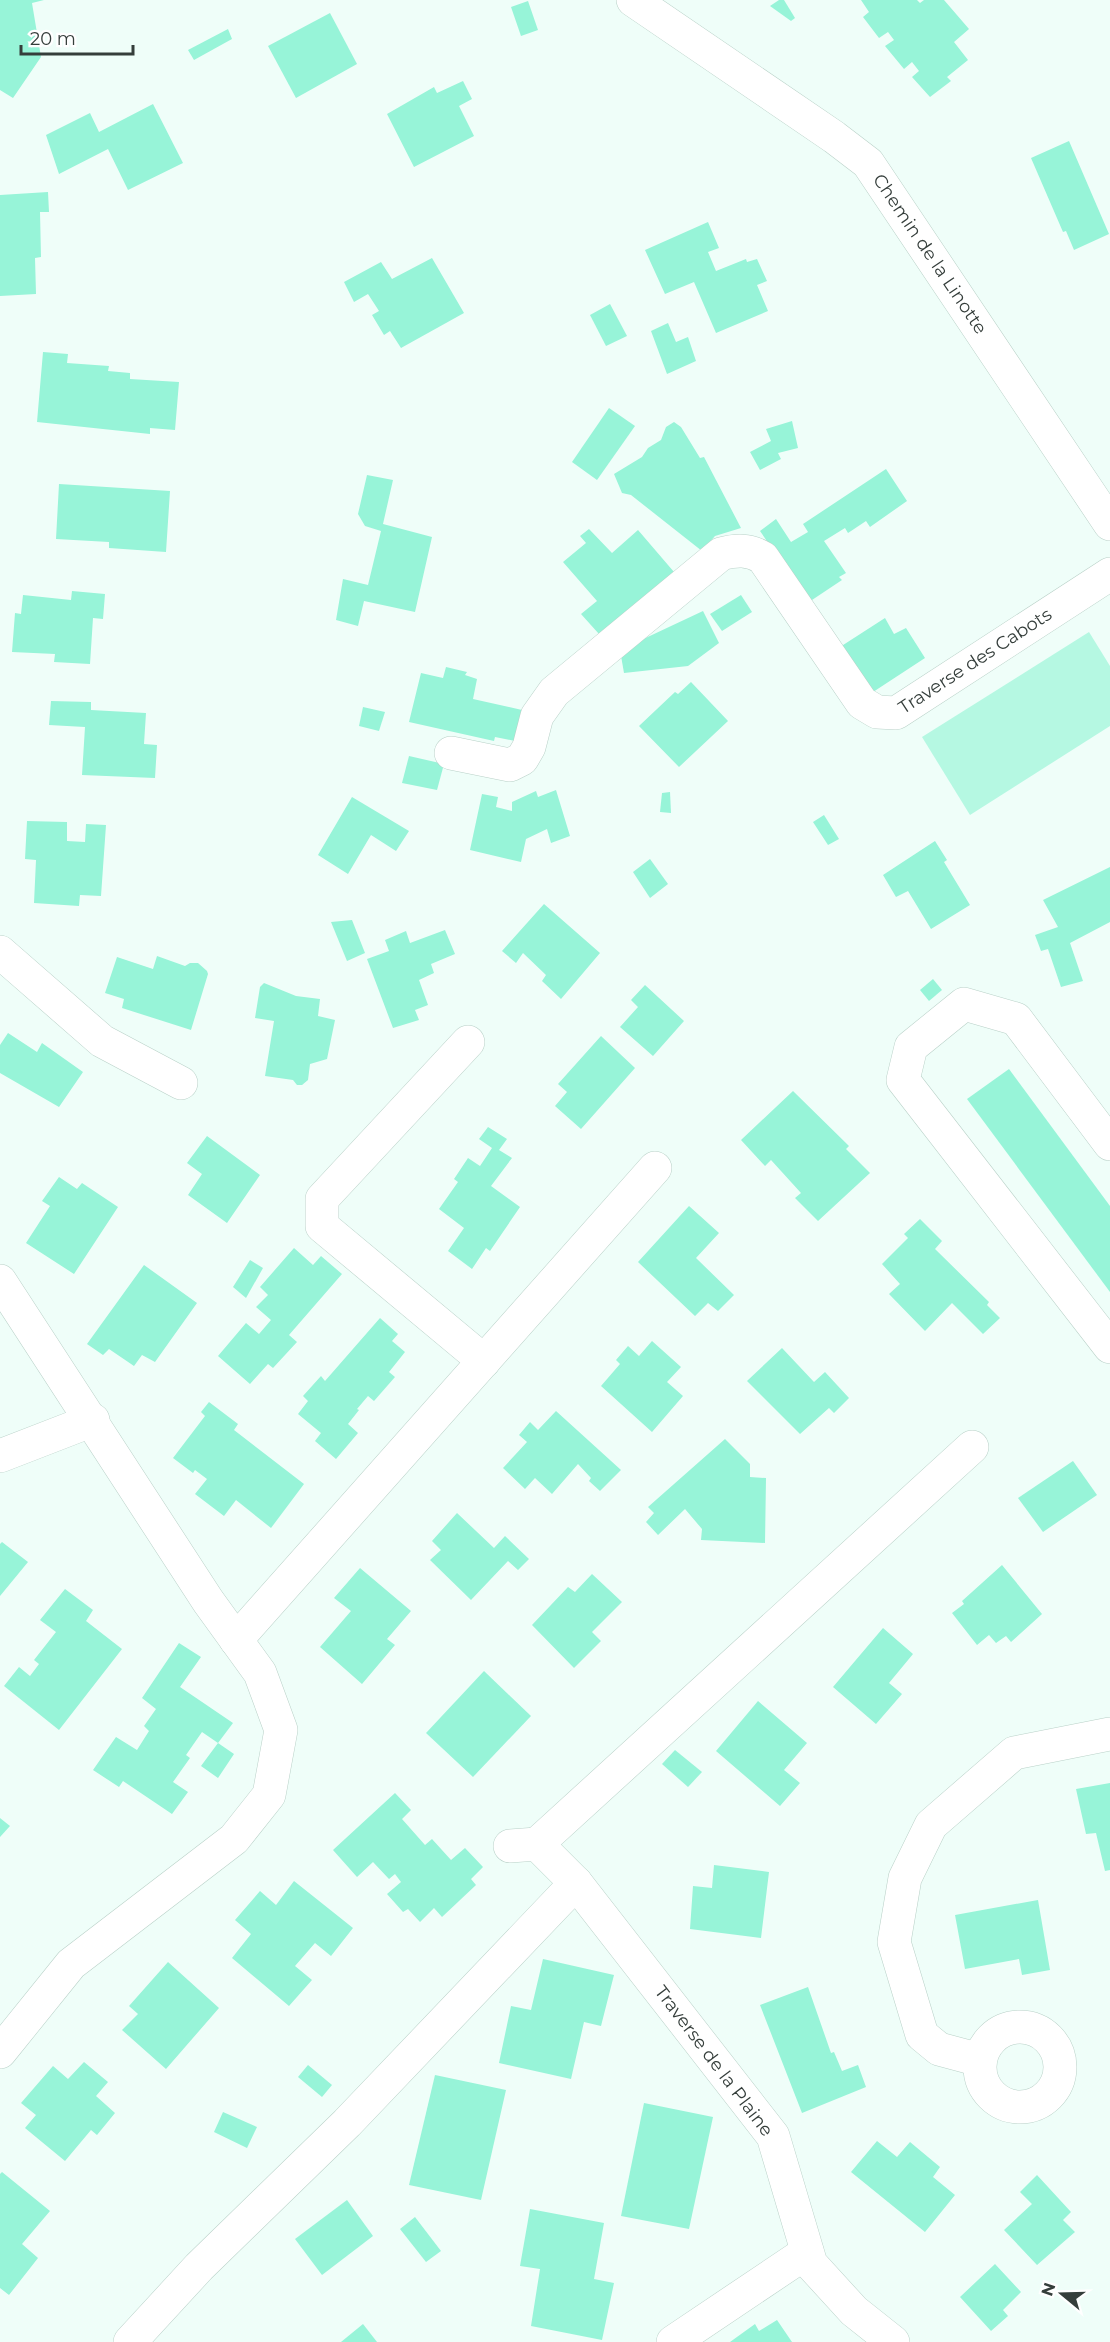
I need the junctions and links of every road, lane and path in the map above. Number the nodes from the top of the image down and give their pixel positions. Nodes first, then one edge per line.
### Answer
1 (633, 0) edge
2 (1110, 524) edge
3 (1110, 574) edge
4 (451, 753) dead end
5 (0, 952) edge
6 (468, 1042) dead end
7 (181, 1083) dead end
8 (1110, 1144) edge
9 (655, 1168) dead end
10 (0, 1281) edge
11 (1110, 1347) edge
12 (484, 1361) junction
13 (93, 1420) junction
14 (972, 1448) dead end
15 (0, 1456) edge
16 (236, 1640) junction
17 (1110, 1734) edge
18 (576, 1883) junction
19 (0, 2052) edge
20 (980, 2060) dead end
21 (813, 2264) junction
22 (130, 2342) edge
23 (674, 2342) edge
24 (893, 2342) edge

1 - 2 street, Chemin de la Linotte
3 - 4 street, Traverse des Cabots
5 - 7 street
6 - 12 street
8 - 11 street
9 - 12 street
10 - 13 street
12 - 16 street
13 - 15 street
13 - 16 street
14 - 18 street, Traverse de la Plaine
16 - 19 street
17 - 20 street
18 - 21 street, Traverse de la Plaine
18 - 22 street
21 - 23 street
21 - 24 street, Traverse de la Plaine

